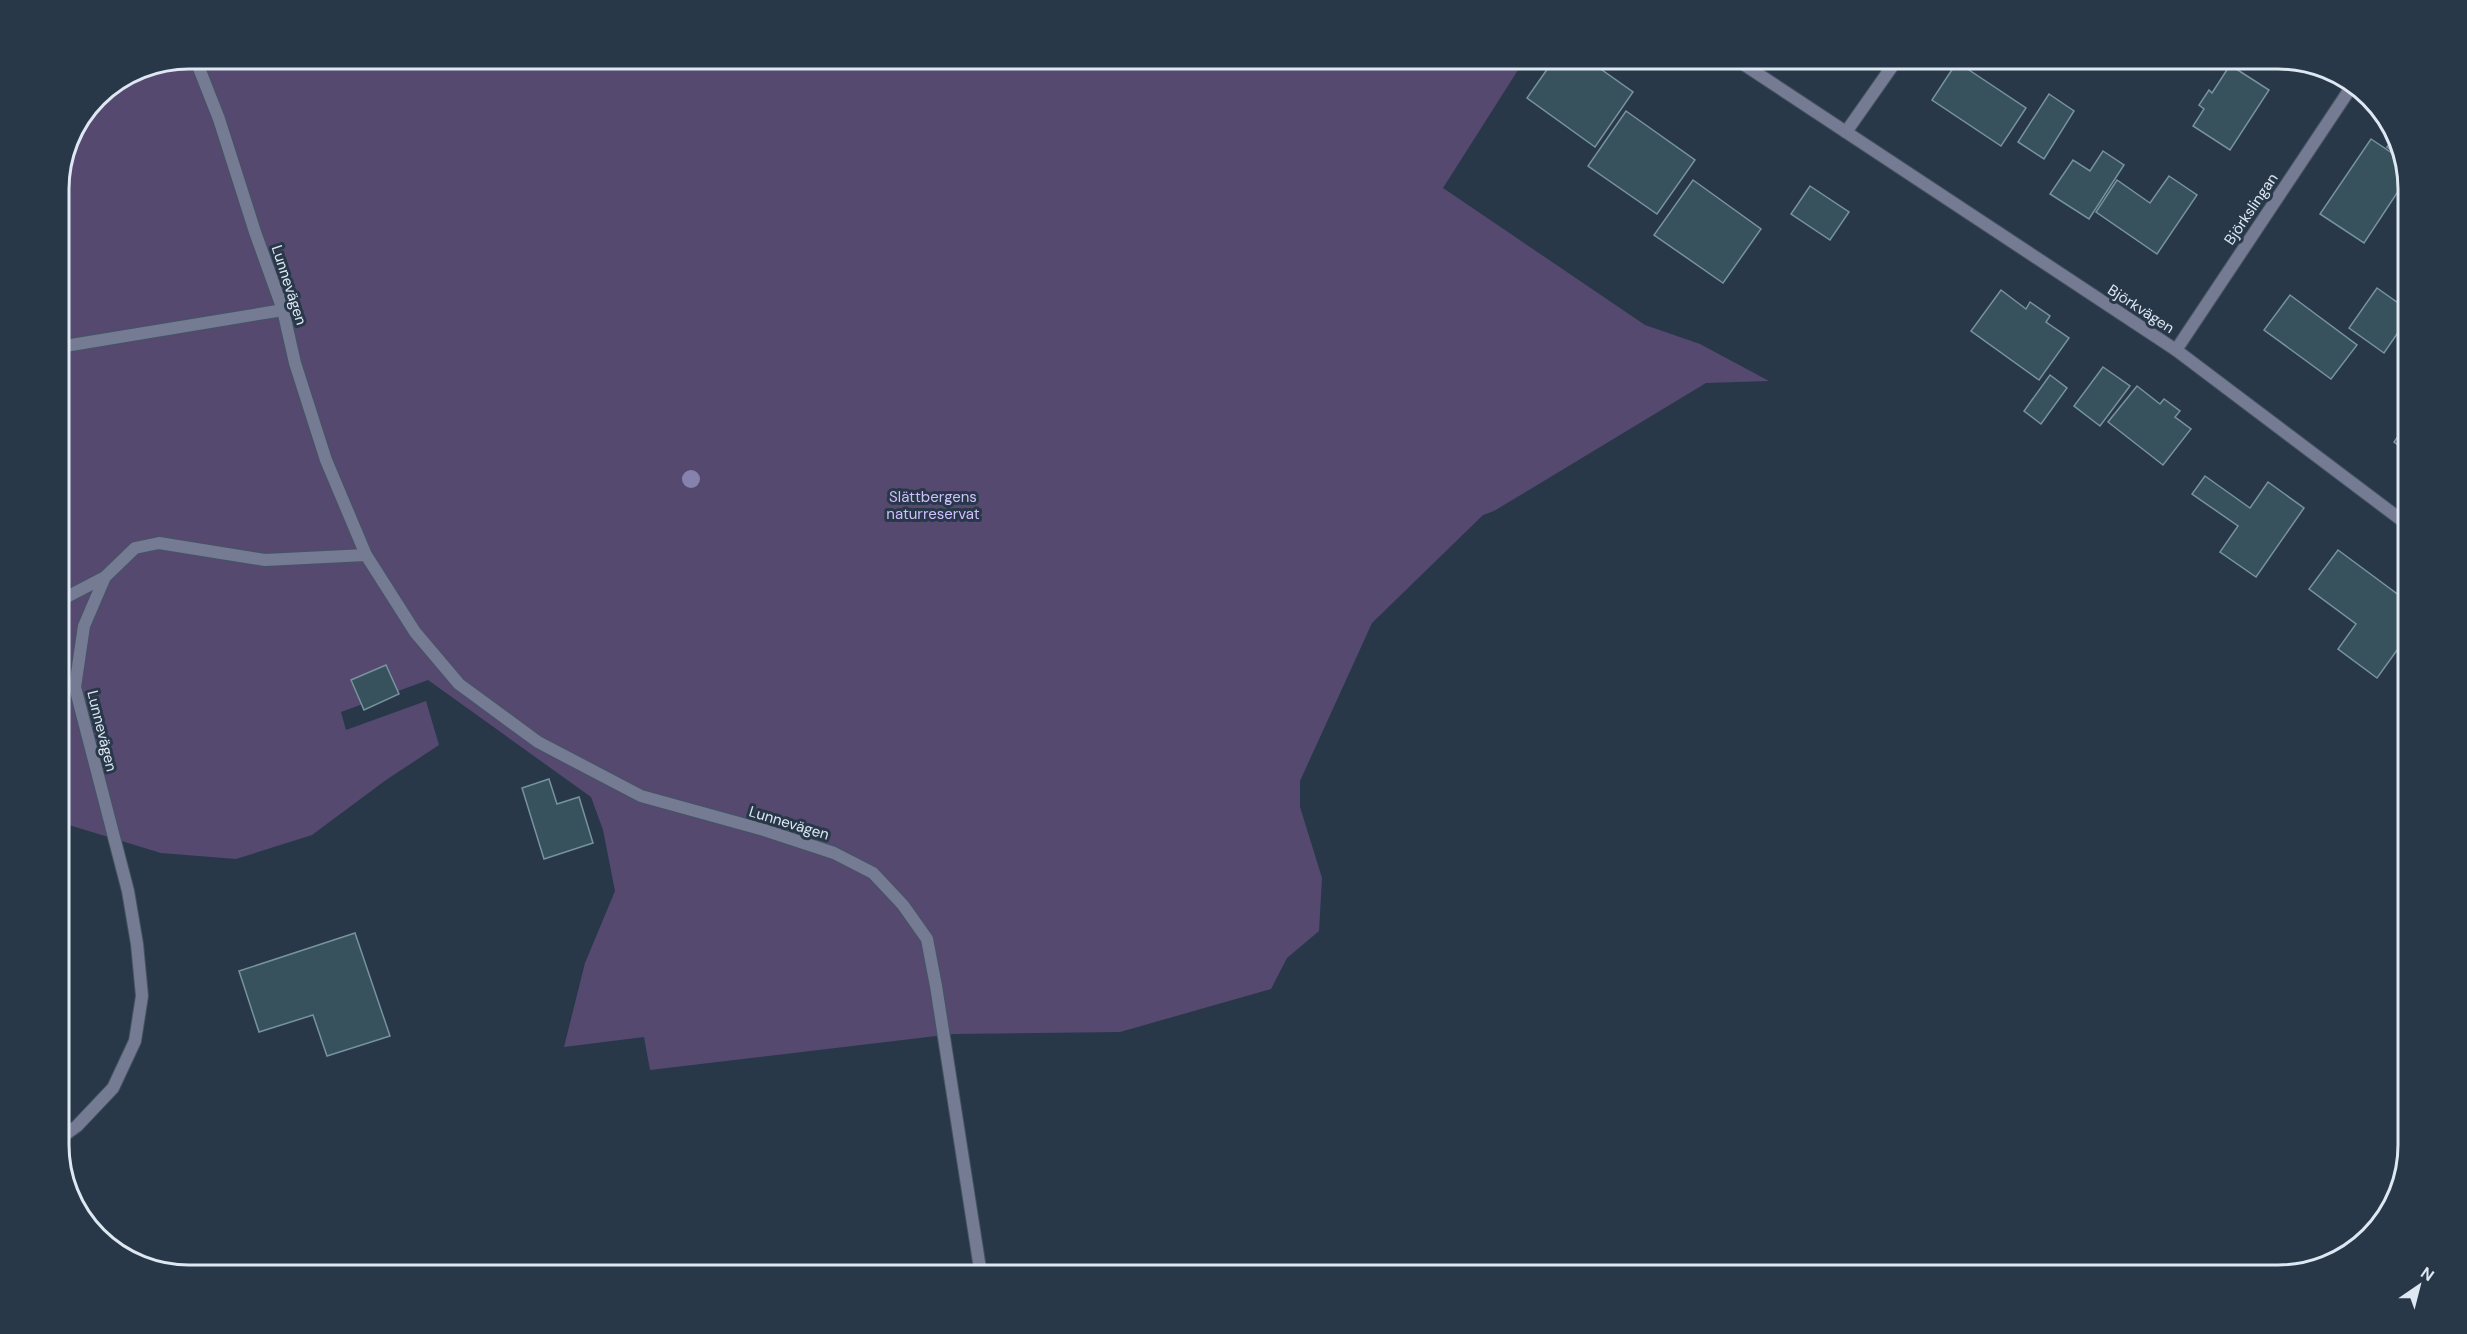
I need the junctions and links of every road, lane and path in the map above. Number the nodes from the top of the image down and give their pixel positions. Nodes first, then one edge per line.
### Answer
1 (199, 69) edge
2 (1751, 69) edge
3 (1890, 69) edge
4 (2348, 92) edge
5 (1846, 132) junction
6 (283, 310) junction
7 (69, 345) edge
8 (2176, 350) junction
9 (2398, 517) edge
10 (366, 555) junction
11 (105, 577) junction
12 (69, 596) edge
13 (69, 1131) edge
14 (979, 1265) edge

1 - 6 street, Lunnevägen
2 - 5 street, Björkvägen
3 - 5 street
4 - 8 street, Björkslingan
5 - 8 street, Björkvägen
6 - 7 street
6 - 10 street, Lunnevägen
8 - 9 street, Björkvägen
10 - 11 street, Lunnevägen
10 - 14 street, Lunnevägen
11 - 12 street
11 - 13 street, Lunnevägen

